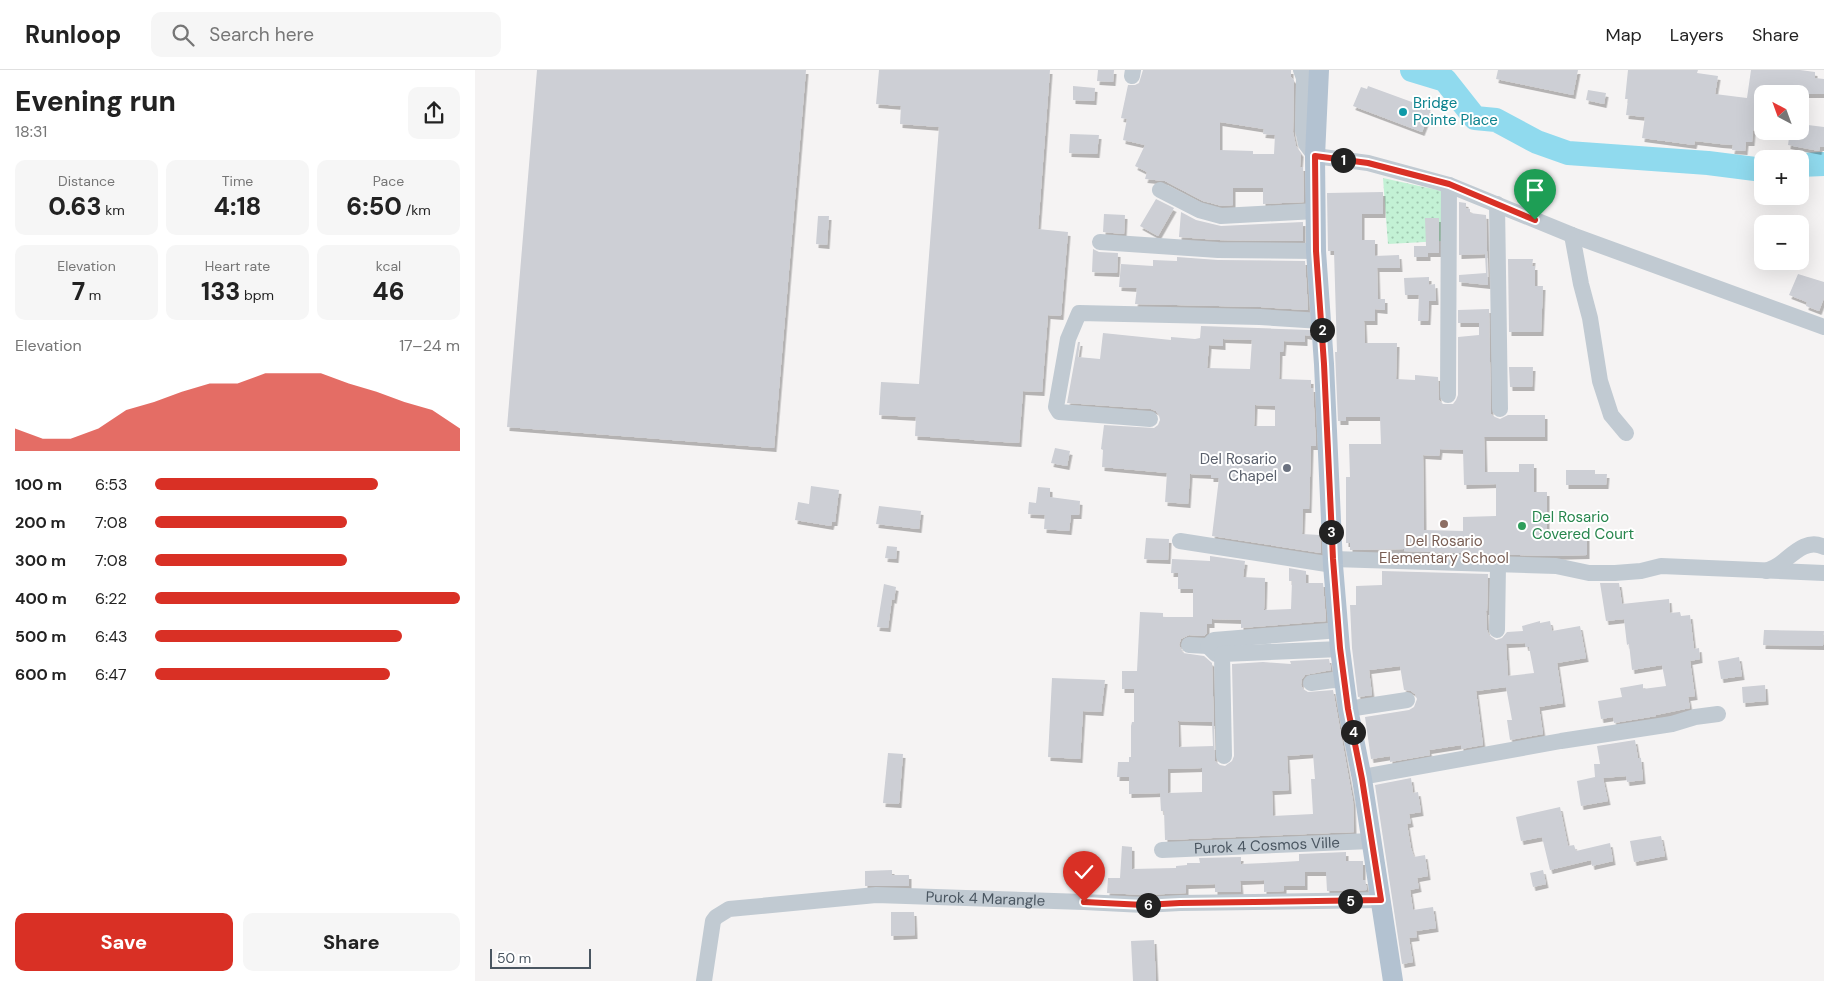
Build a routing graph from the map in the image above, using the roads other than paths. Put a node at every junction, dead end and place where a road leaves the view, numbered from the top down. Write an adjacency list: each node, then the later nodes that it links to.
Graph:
1 (1301, 70): 3 (street)
2 (1319, 70): 3 (main road)
3 (1315, 156): 4 (street); 7 (main road)
4 (1449, 184): 6 (street); 13 (street)
5 (1160, 190): 7 (street)
6 (1497, 204): 8 (street); 14 (street)
7 (1317, 211): 10 (main road)
8 (1572, 235): 12 (street); 16 (street)
9 (1101, 242): 10 (street)
10 (1316, 251): 11 (main road)
11 (1321, 321): 15 (street); 19 (main road)
12 (1824, 327)
13 (1448, 395)
14 (1500, 409)
15 (1150, 419)
16 (1626, 433)
17 (1180, 541): 19 (street)
18 (1824, 547): 21 (street)
19 (1333, 562): 20 (street); 24 (main road)
20 (1498, 565): 21 (street); 23 (street)
21 (1765, 571): 22 (street)
22 (1824, 573)
23 (1497, 630)
24 (1340, 639): 26 (street); 27 (main road)
25 (1189, 645): 26 (street)
26 (1215, 650): 32 (street)
27 (1345, 681): 28 (street); 30 (main road)
28 (1311, 683)
29 (1407, 700): 30 (street)
30 (1348, 709): 33 (main road)
31 (1718, 714): 33 (street)
32 (1224, 756)
33 (1362, 777): 34 (main road)
34 (1371, 841): 35 (street, Purok 4 Cosmos Ville); 36 (main road)
35 (1162, 850)
36 (1381, 900): 37 (street, Purok 4 Marangle); 38 (main road)
37 (704, 981)
38 (1393, 981)

